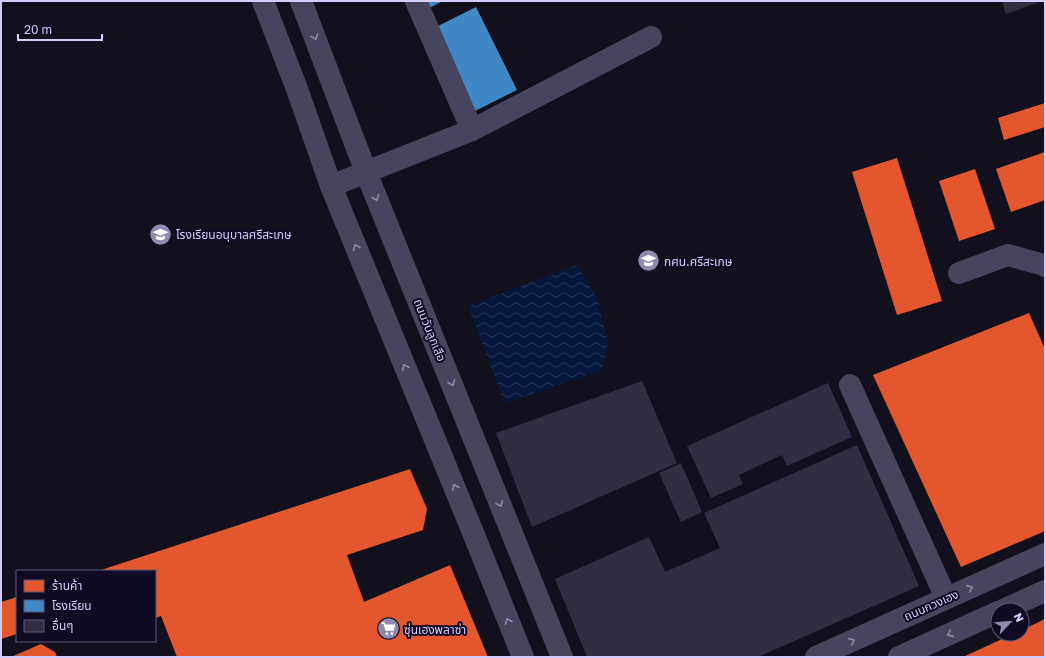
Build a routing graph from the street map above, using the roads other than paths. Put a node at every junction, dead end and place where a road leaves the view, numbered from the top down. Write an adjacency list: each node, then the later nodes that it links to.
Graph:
1 (263, 1): 7 (street)
2 (301, 1): 6 (street, ถนนวันลูกเสือ, one-way to 6)
3 (416, 1): 5 (street)
4 (651, 37): 5 (street)
5 (472, 130): 6 (street)
6 (366, 172): 7 (street); 17 (street, ถนนวันลูกเสือ, one-way to 17)
7 (331, 186): 16 (street, one-way to 7)
8 (1045, 266): 9 (street)
9 (959, 273)
10 (850, 385): 13 (street)
11 (1045, 554): 13 (street, ถนนกวงเฮง, one-way to 11)
12 (1045, 591): 14 (street)
13 (946, 598): 18 (street, ถนนกวงเฮง, one-way to 13)
14 (1021, 602)
15 (990, 616): 19 (street, one-way to 19)
16 (523, 657)
17 (562, 657)
18 (816, 657)
19 (899, 657)

